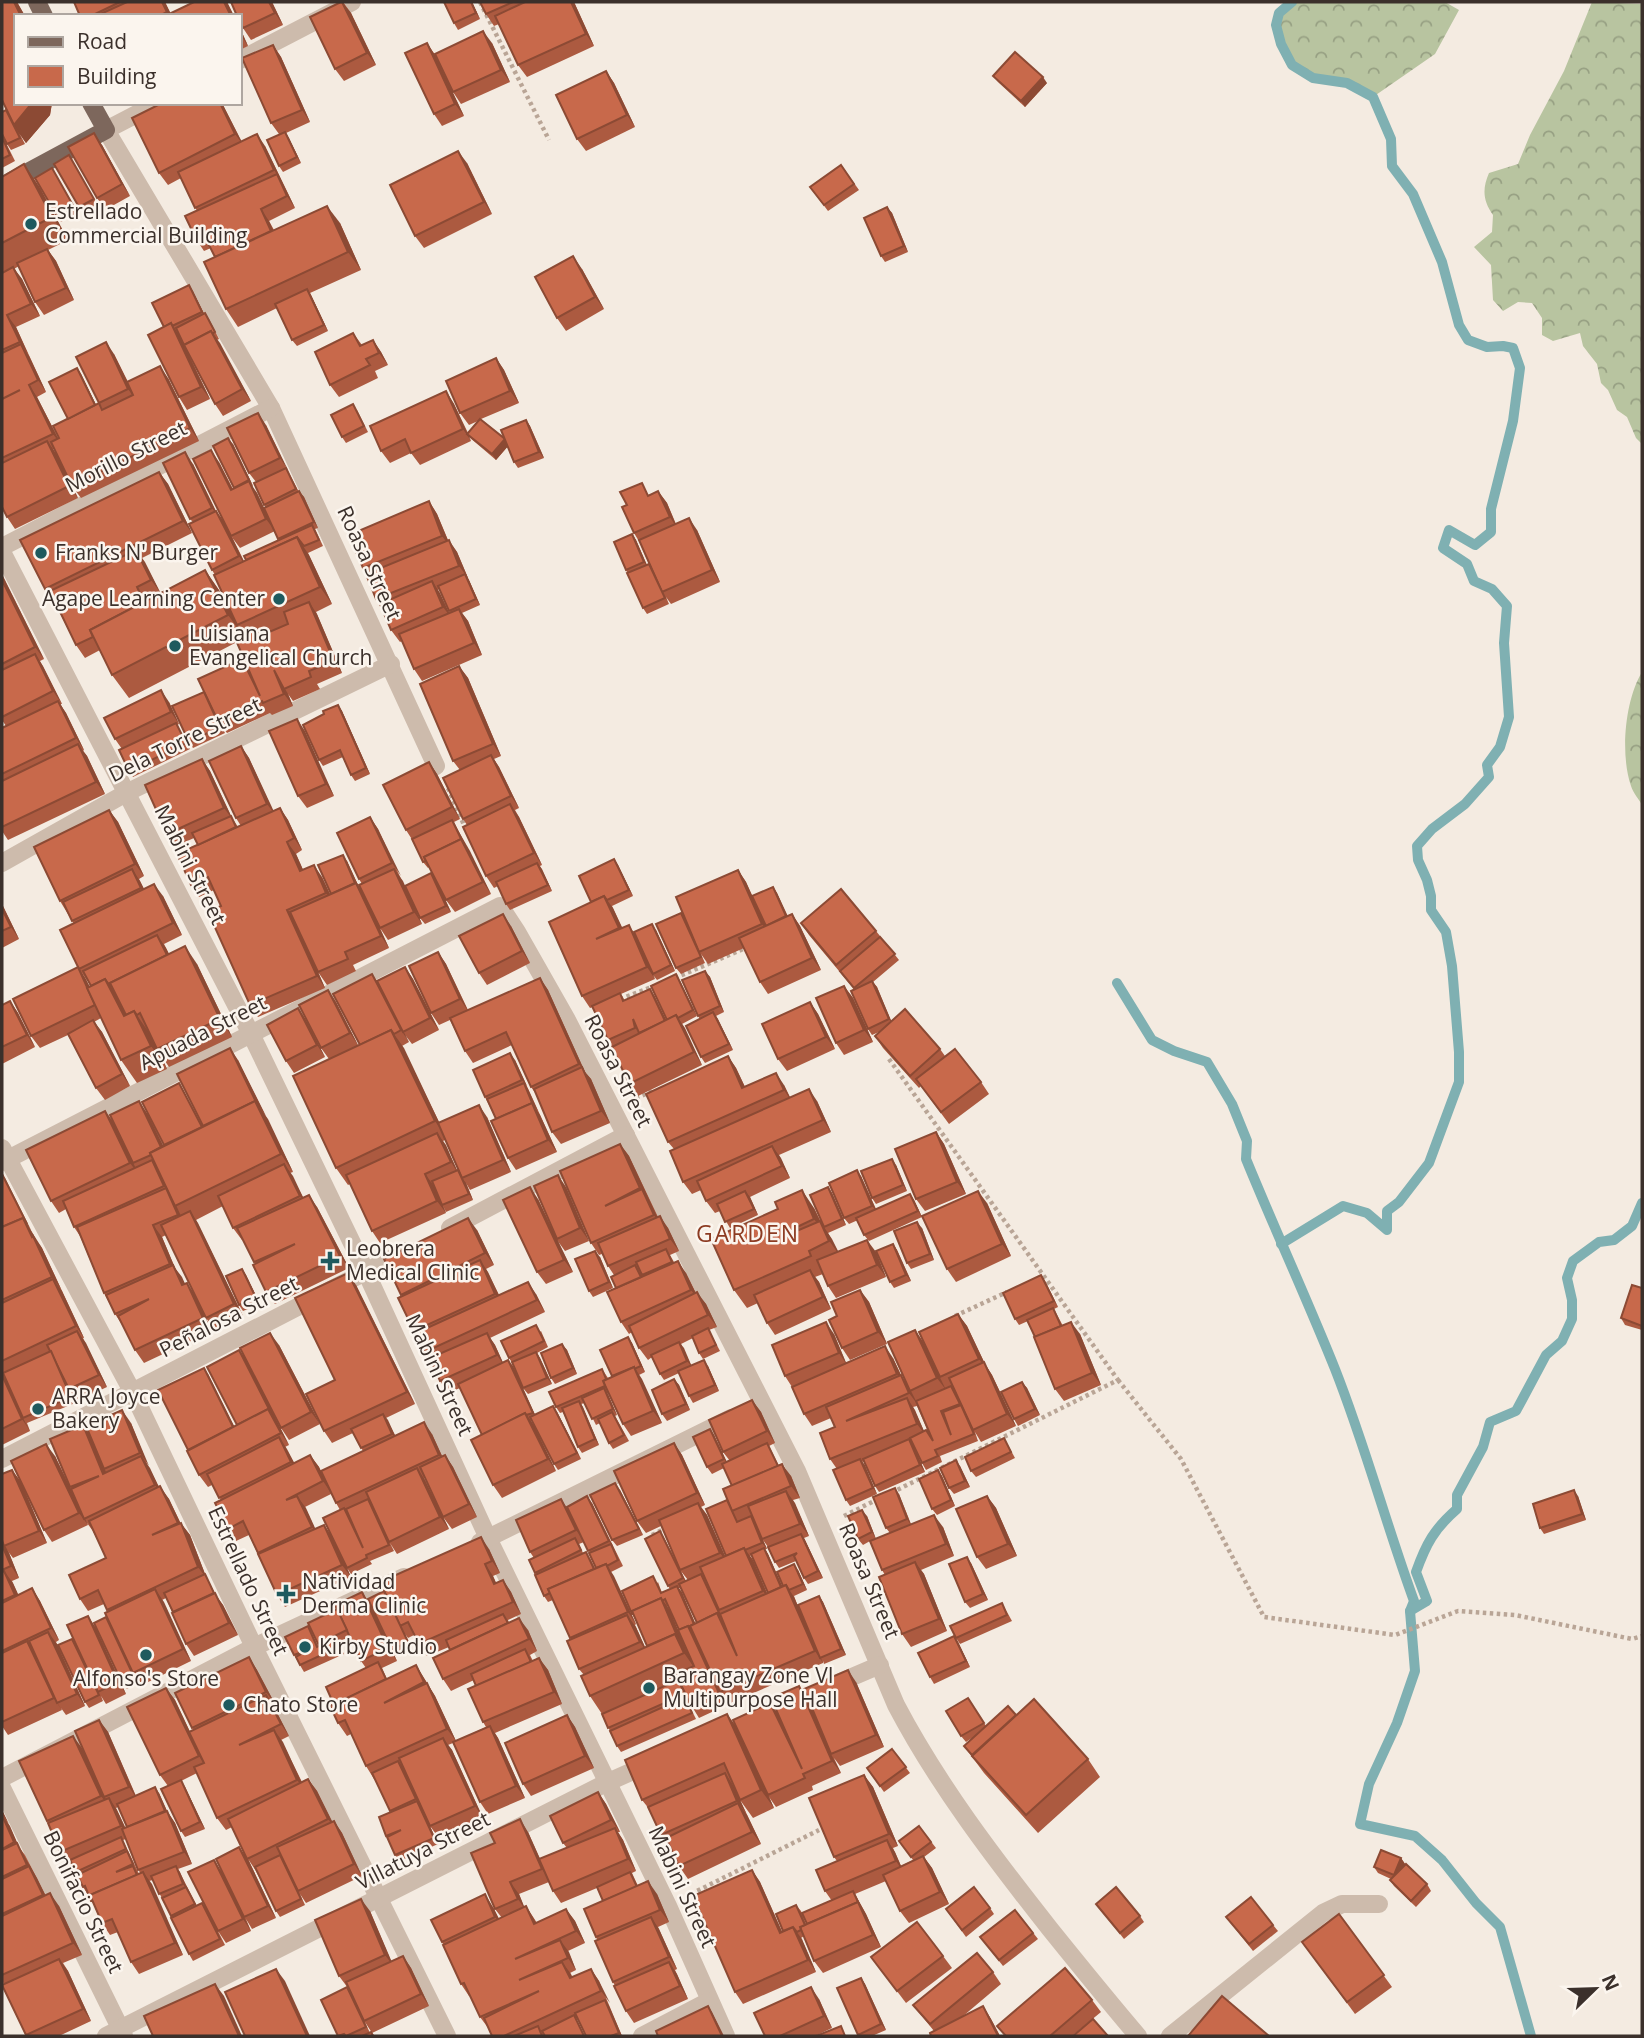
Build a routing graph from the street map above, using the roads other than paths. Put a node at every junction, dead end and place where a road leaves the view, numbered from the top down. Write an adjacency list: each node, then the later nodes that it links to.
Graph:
1 (352, 2): 2 (street)
2 (242, 60)
3 (92, 105): 5 (main road, Roasa Street)
4 (154, 105): 5 (street)
5 (106, 130): 6 (main road); 7 (street, Roasa Street)
6 (2, 186)
7 (271, 408): 8 (street, Morillo Street); 9 (street, Roasa Street)
8 (2, 550): 11 (street, Mabini Street)
9 (391, 664): 10 (street, Roasa Street); 11 (street, Dela Torre Street)
10 (436, 766)
11 (128, 792): 12 (street, Dela Torre Street); 14 (street, Mabini Street)
12 (2, 863)
13 (500, 906): 14 (street, Apuada Street); 15 (street, Roasa Street)
14 (251, 1034): 16 (street, Apuada Street); 17 (street, Mabini Street)
15 (626, 1135): 17 (street, Peñalosa Street); 19 (street, Roasa Street)
16 (4, 1157): 18 (street, Estrellado Street)
17 (366, 1272): 18 (street, Peñalosa Street); 21 (street, Mabini Street)
18 (133, 1393): 20 (street, Peñalosa Street); 24 (street, Estrellado Street)
19 (762, 1402): 21 (street); 25 (street, Roasa Street)
20 (2, 1459)
21 (488, 1538): 22 (street); 29 (street, Mabini Street)
22 (464, 1549)
23 (414, 1572): 24 (street)
24 (254, 1647): 28 (street); 31 (street, Estrellado Street)
25 (880, 1665): 26 (street); 38 (street, Roasa Street)
26 (817, 1692)
27 (668, 1756): 29 (street, Villatuya Street)
28 (2, 1778)
29 (607, 1783): 31 (street, Villatuya Street); 33 (street, Mabini Street)
30 (2, 1788): 34 (street, Bonifacio Street)
31 (377, 1900): 34 (street, Villatuya Street); 35 (street, Estrellado Street)
32 (1379, 1904): 39 (street)
33 (709, 2001): 36 (street); 37 (street, Mabini Street)
34 (117, 2034)
35 (447, 2036)
36 (642, 2036)
37 (726, 2036)
38 (1138, 2036)
39 (1170, 2036)

